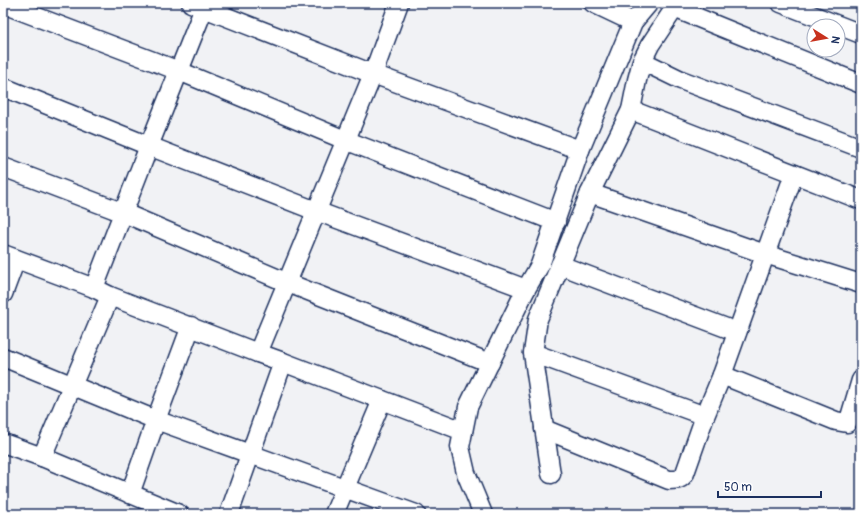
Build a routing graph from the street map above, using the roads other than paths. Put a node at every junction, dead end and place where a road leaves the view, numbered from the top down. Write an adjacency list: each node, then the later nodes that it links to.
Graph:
1 (399, 3): 12 (street)
2 (593, 3): 8 (street)
3 (649, 3): 8 (street)
4 (781, 3): 9 (street)
5 (3, 4): 11 (street)
6 (200, 5): 11 (street); 12 (street)
7 (676, 5): 10 (street); 13 (street)
8 (633, 22): 19 (street)
9 (861, 34)
10 (642, 61): 15 (street); 18 (street)
11 (179, 71): 16 (street); 17 (street)
12 (373, 74): 16 (street); 19 (street)
13 (861, 84)
14 (3, 87): 17 (street)
15 (631, 110): 21 (street); 22 (street)
16 (345, 140): 24 (street); 26 (street)
17 (149, 146): 24 (street); 25 (street)
18 (861, 148)
19 (580, 150): 26 (street)
20 (3, 167): 25 (street)
21 (794, 174): 23 (street); 27 (street)
22 (590, 193): 27 (street); 29 (street)
23 (861, 200)
24 (316, 211): 30 (street); 32 (street)
25 (124, 213): 30 (street); 33 (street)
26 (556, 222): 32 (street)
27 (765, 254): 31 (street); 36 (street)
28 (10, 256): 33 (street); 34 (street)
29 (560, 265): 36 (street); 37 (street)
30 (288, 283): 38 (street); 41 (street)
31 (861, 284)
32 (526, 289): 41 (street)
33 (102, 292): 35 (street); 44 (street)
34 (3, 294)
35 (191, 326): 38 (street); 47 (street)
36 (737, 332): 42 (street)
37 (533, 352): 46 (street); 48 (street)
38 (258, 353): 40 (street)
39 (3, 357): 44 (street)
40 (283, 362): 45 (street); 51 (street)
41 (490, 363): 49 (street)
42 (722, 375): 43 (street); 46 (street)
43 (861, 380)
44 (72, 384): 47 (street); 52 (street)
45 (382, 400): 49 (street); 54 (street)
46 (705, 416): 48 (street)
47 (156, 420): 51 (street); 55 (street)
48 (544, 430): 53 (street)
49 (463, 431): 60 (street)
50 (3, 443): 52 (street)
51 (251, 455): 54 (street); 57 (street)
52 (42, 457): 55 (street)
53 (551, 474)
54 (346, 489): 58 (street); 59 (street)
55 (130, 494): 56 (street)
56 (179, 514)
57 (229, 514)
58 (334, 514)
59 (416, 514)
60 (483, 514)

